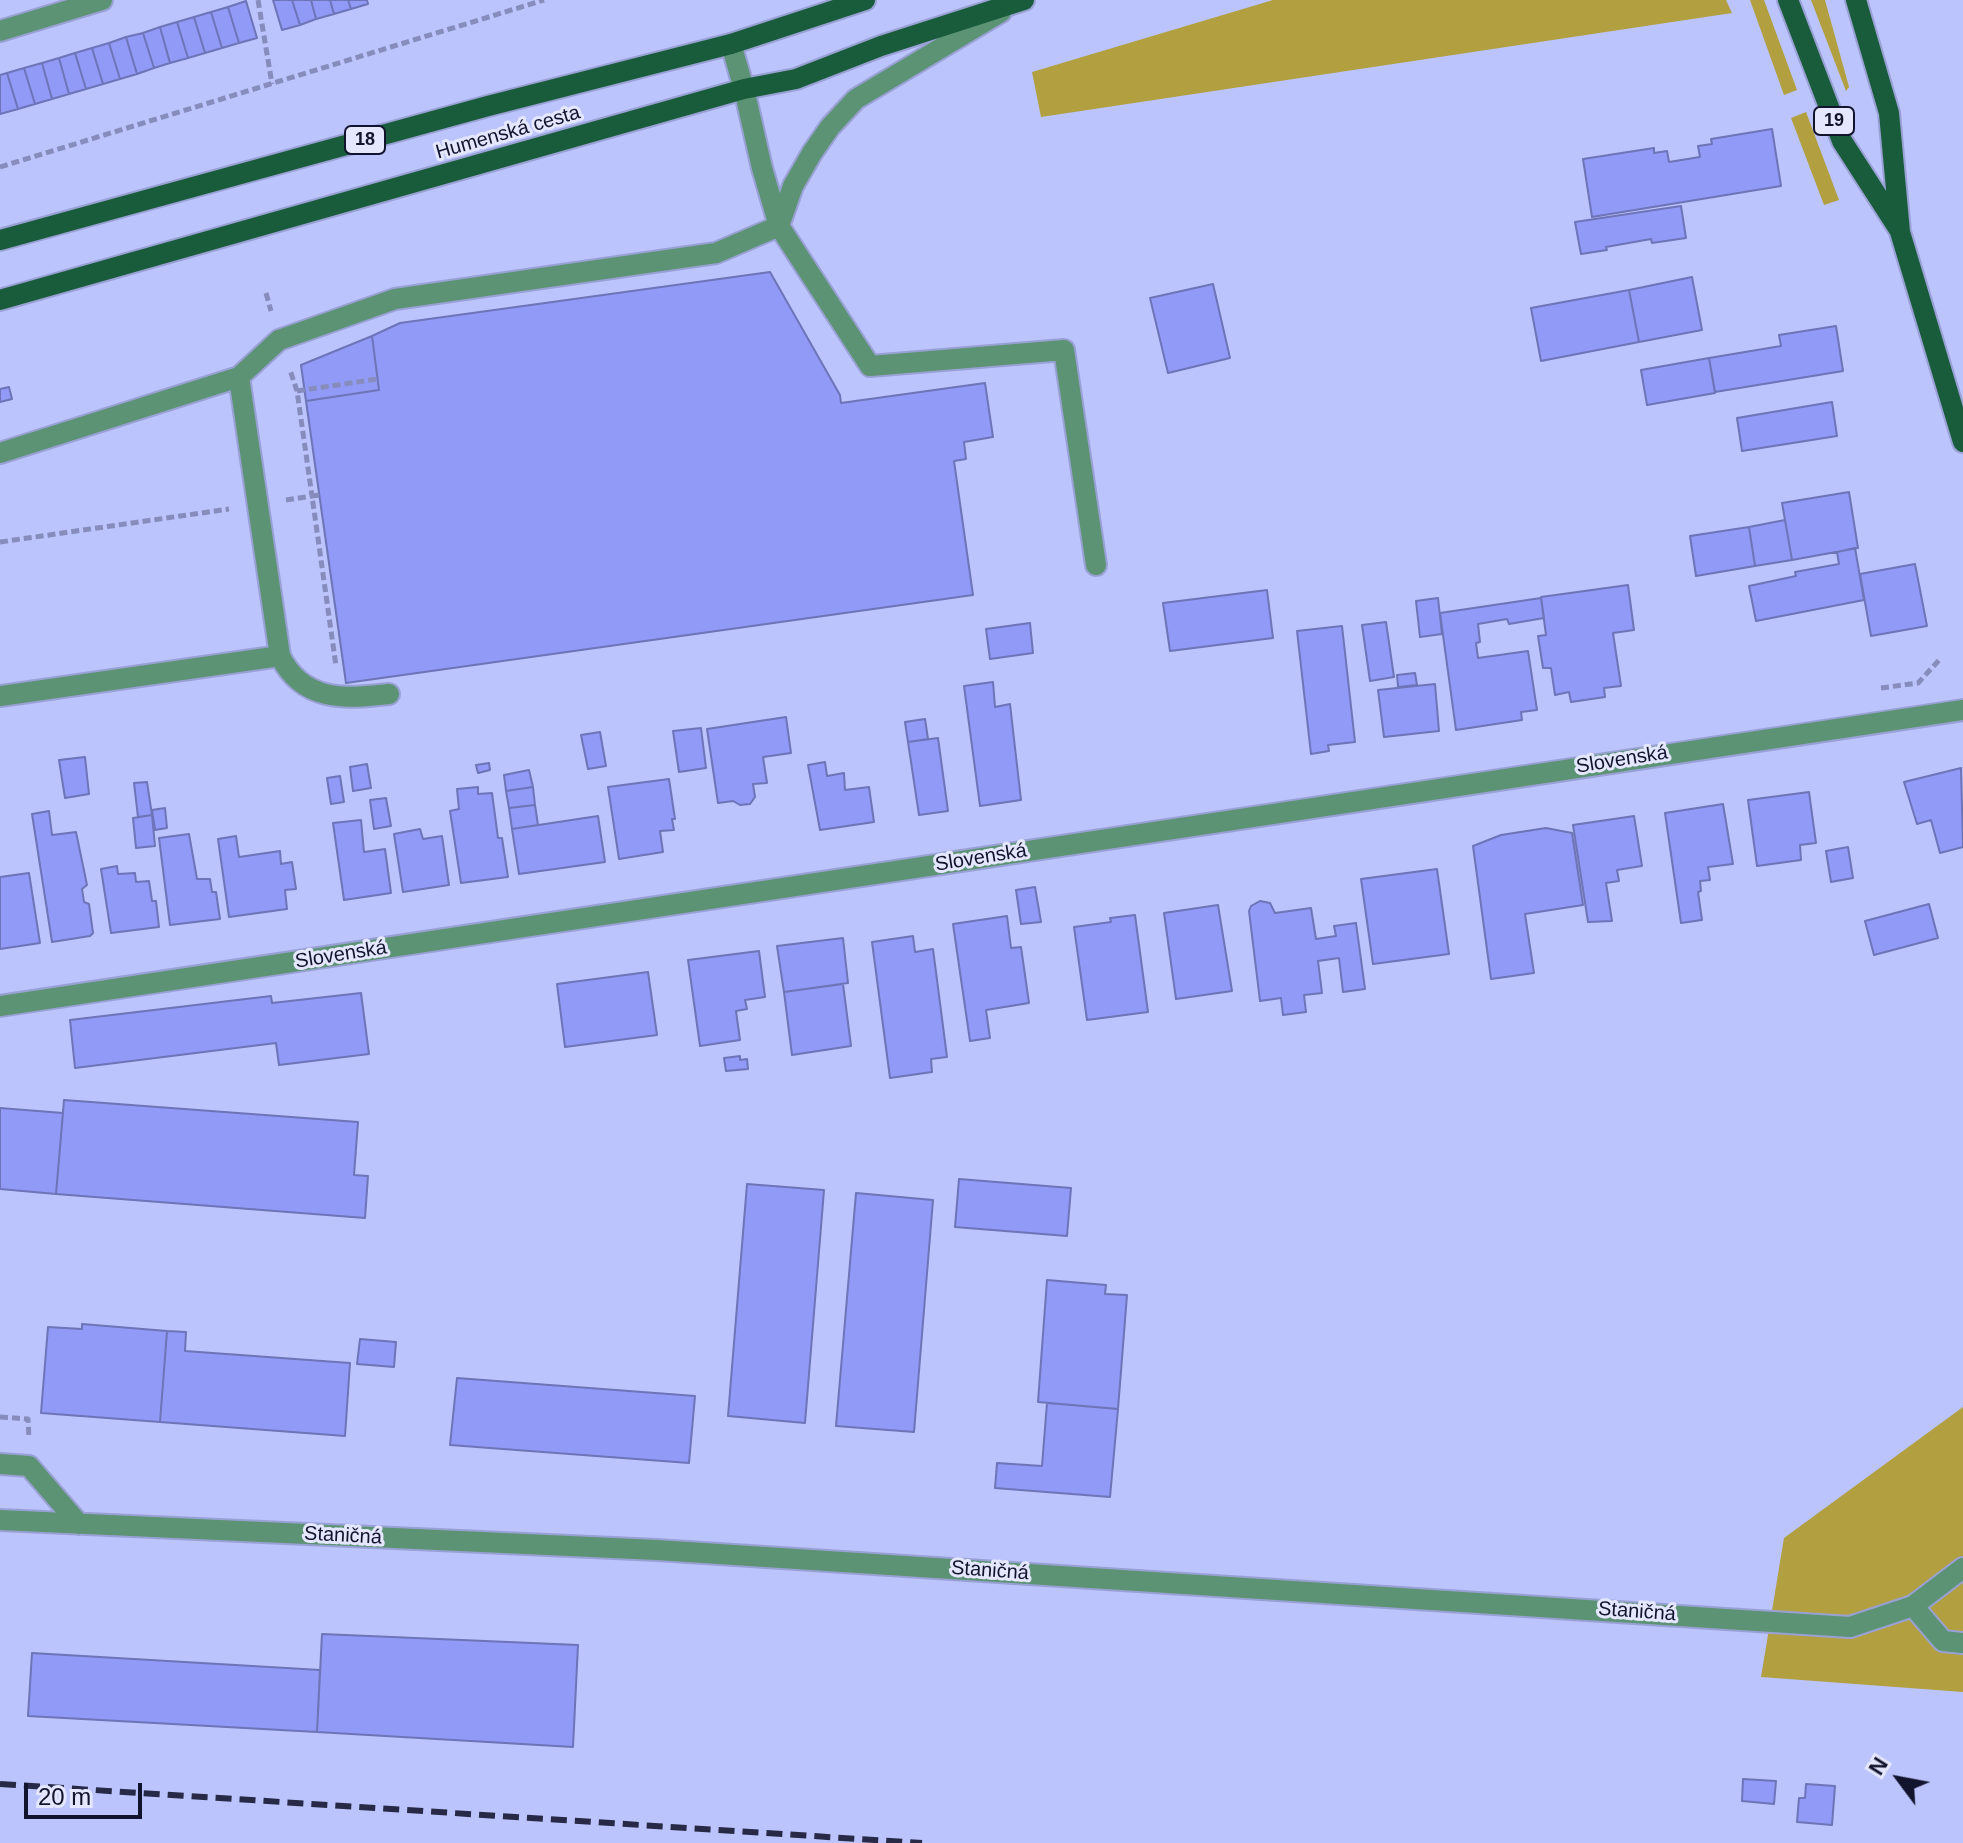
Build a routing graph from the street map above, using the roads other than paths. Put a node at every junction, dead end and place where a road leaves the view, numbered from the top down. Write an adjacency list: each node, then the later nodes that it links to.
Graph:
1 (102, 0): 6 (street)
2 (865, 0): 7 (main road, Humenská cesta / 18)
3 (1788, 0): 10 (main road, 19)
4 (1856, 0): 10 (main road, 19)
5 (1022, 1): 8 (main road, Humenská cesta); 9 (street)
6 (0, 31)
7 (731, 44): 8 (street); 11 (main road, Humenská cesta / 18)
8 (744, 89): 9 (street); 12 (main road, Humenská cesta)
9 (779, 226): 13 (street); 16 (street)
10 (1900, 232): 14 (main road, 19)
11 (0, 240)
12 (0, 300)
13 (239, 377): 15 (street); 17 (street)
14 (1963, 442)
15 (0, 453)
16 (1096, 565)
17 (280, 656): 18 (street); 19 (street)
18 (389, 694)
19 (0, 696)
20 (1963, 710): 21 (street, Slovenská)
21 (0, 1006)
22 (0, 1464): 24 (street)
23 (0, 1520): 24 (street, Staničná)
24 (79, 1524): 26 (street, Staničná)
25 (1963, 1568): 26 (street, Staničná)
26 (1913, 1606): 27 (street)
27 (1963, 1643)

